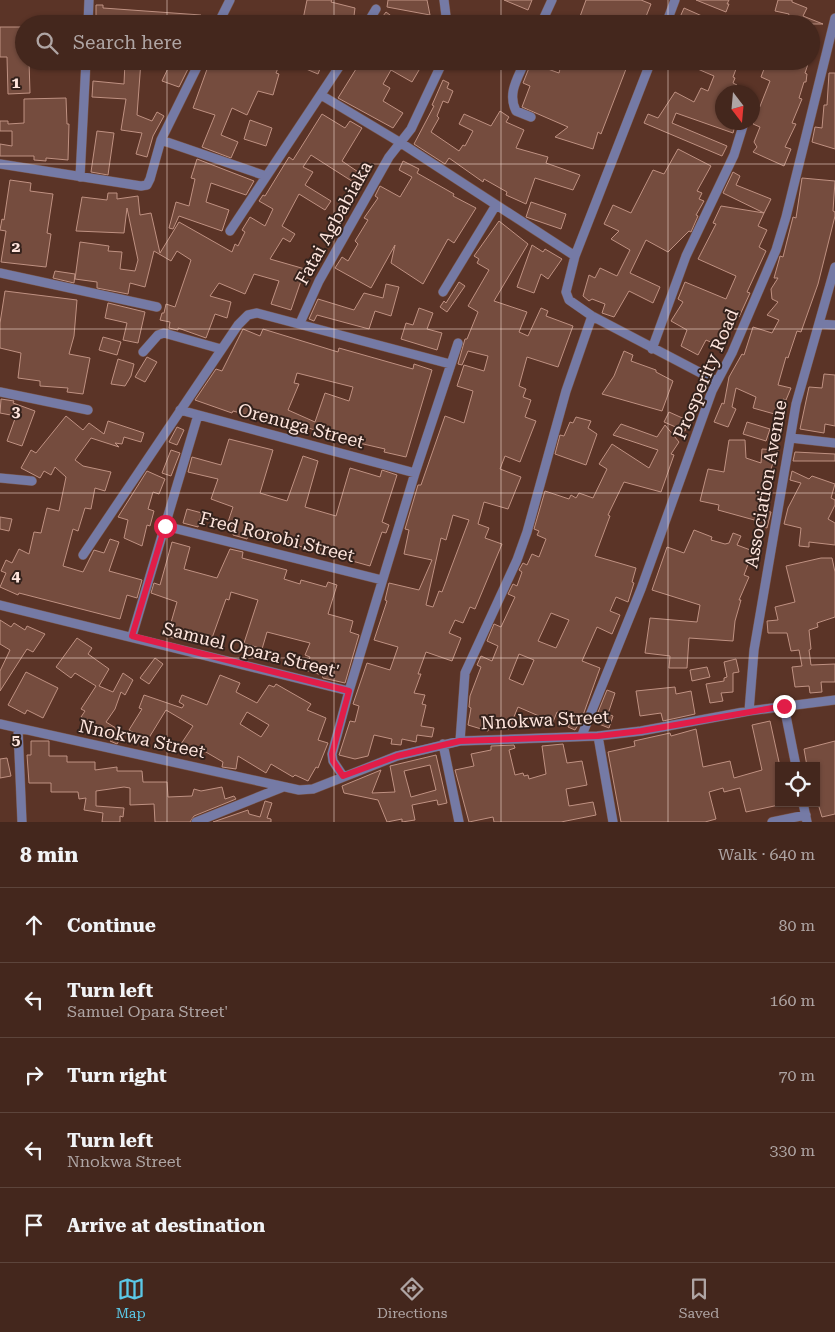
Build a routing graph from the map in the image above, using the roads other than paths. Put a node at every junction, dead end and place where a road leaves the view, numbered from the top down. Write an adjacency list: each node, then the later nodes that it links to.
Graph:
1 (89, 0): 7 (street)
2 (230, 0): 8 (street)
3 (444, 0): 10 (street)
4 (552, 0): 11 (street)
5 (675, 0): 12 (street)
6 (376, 10): 9 (street)
7 (88, 15)
8 (222, 15)
9 (373, 15)
10 (446, 15)
11 (545, 15)
12 (669, 15)
13 (835, 18): 44 (street, Prosperity Road)
14 (86, 70): 27 (street)
15 (196, 70): 23 (street)
16 (337, 70): 20 (street)
17 (439, 70): 24 (street, Fatai Agbabiaka)
18 (521, 70): 21 (street)
19 (647, 70): 30 (street)
20 (322, 95): 24 (street); 26 (street)
21 (531, 117)
22 (742, 130): 40 (street)
23 (161, 140): 26 (street); 27 (street)
24 (401, 143): 28 (street); 36 (street, Fatai Agbabiaka)
25 (0, 164): 27 (street)
26 (266, 176): 29 (street)
27 (80, 177)
28 (496, 205): 30 (street); 33 (street)
29 (230, 231)
30 (575, 256): 35 (street)
31 (835, 267): 37 (street, Association Avenue)
32 (0, 273): 34 (street)
33 (443, 292)
34 (157, 306)
35 (592, 316): 40 (street); 67 (street)
36 (300, 323): 41 (street); 43 (street)
37 (819, 324): 38 (street); 49 (street, Association Avenue)
38 (835, 325)
39 (458, 343): 43 (street)
40 (652, 348): 44 (street)
41 (221, 349): 42 (street); 47 (street)
42 (143, 352)
43 (450, 364): 51 (street)
44 (716, 380): 65 (street, Prosperity Road)
45 (0, 392): 46 (street)
46 (88, 410)
47 (180, 410): 48 (street, Orenuga Street); 55 (street)
48 (198, 415): 51 (street, Orenuga Street); 54 (street)
49 (791, 438): 50 (street); 62 (street, Association Avenue)
50 (835, 443)
51 (415, 472): 56 (street)
52 (0, 478): 53 (street)
53 (32, 480)
54 (165, 526): 56 (street, Fred Rorobi Street); 58 (street)
55 (83, 554)
56 (382, 580): 59 (street)
57 (0, 605): 58 (street, Samuel Opara Street')
58 (132, 636): 59 (street, Samuel Opara Street')
59 (349, 691): 70 (street)
60 (835, 700): 61 (street, Nnokwa Street)
61 (784, 706): 62 (street, Nnokwa Street); 69 (street)
62 (749, 711): 66 (street, Nnokwa Street)
63 (0, 724): 64 (street, Nnokwa Street)
64 (18, 728): 71 (street, Nnokwa Street); 73 (street)
65 (582, 735): 66 (street, Nnokwa Street); 67 (street, Nnokwa Street)
66 (598, 736): 76 (street)
67 (460, 741): 68 (street, Nnokwa Street)
68 (443, 744): 70 (street, Nnokwa Street); 75 (street)
69 (795, 762)
70 (343, 776): 71 (street, Nnokwa Street)
71 (283, 787): 74 (street)
72 (806, 819): 77 (street)
73 (22, 822)
74 (196, 822)
75 (459, 822)
76 (613, 822)
77 (772, 822)

